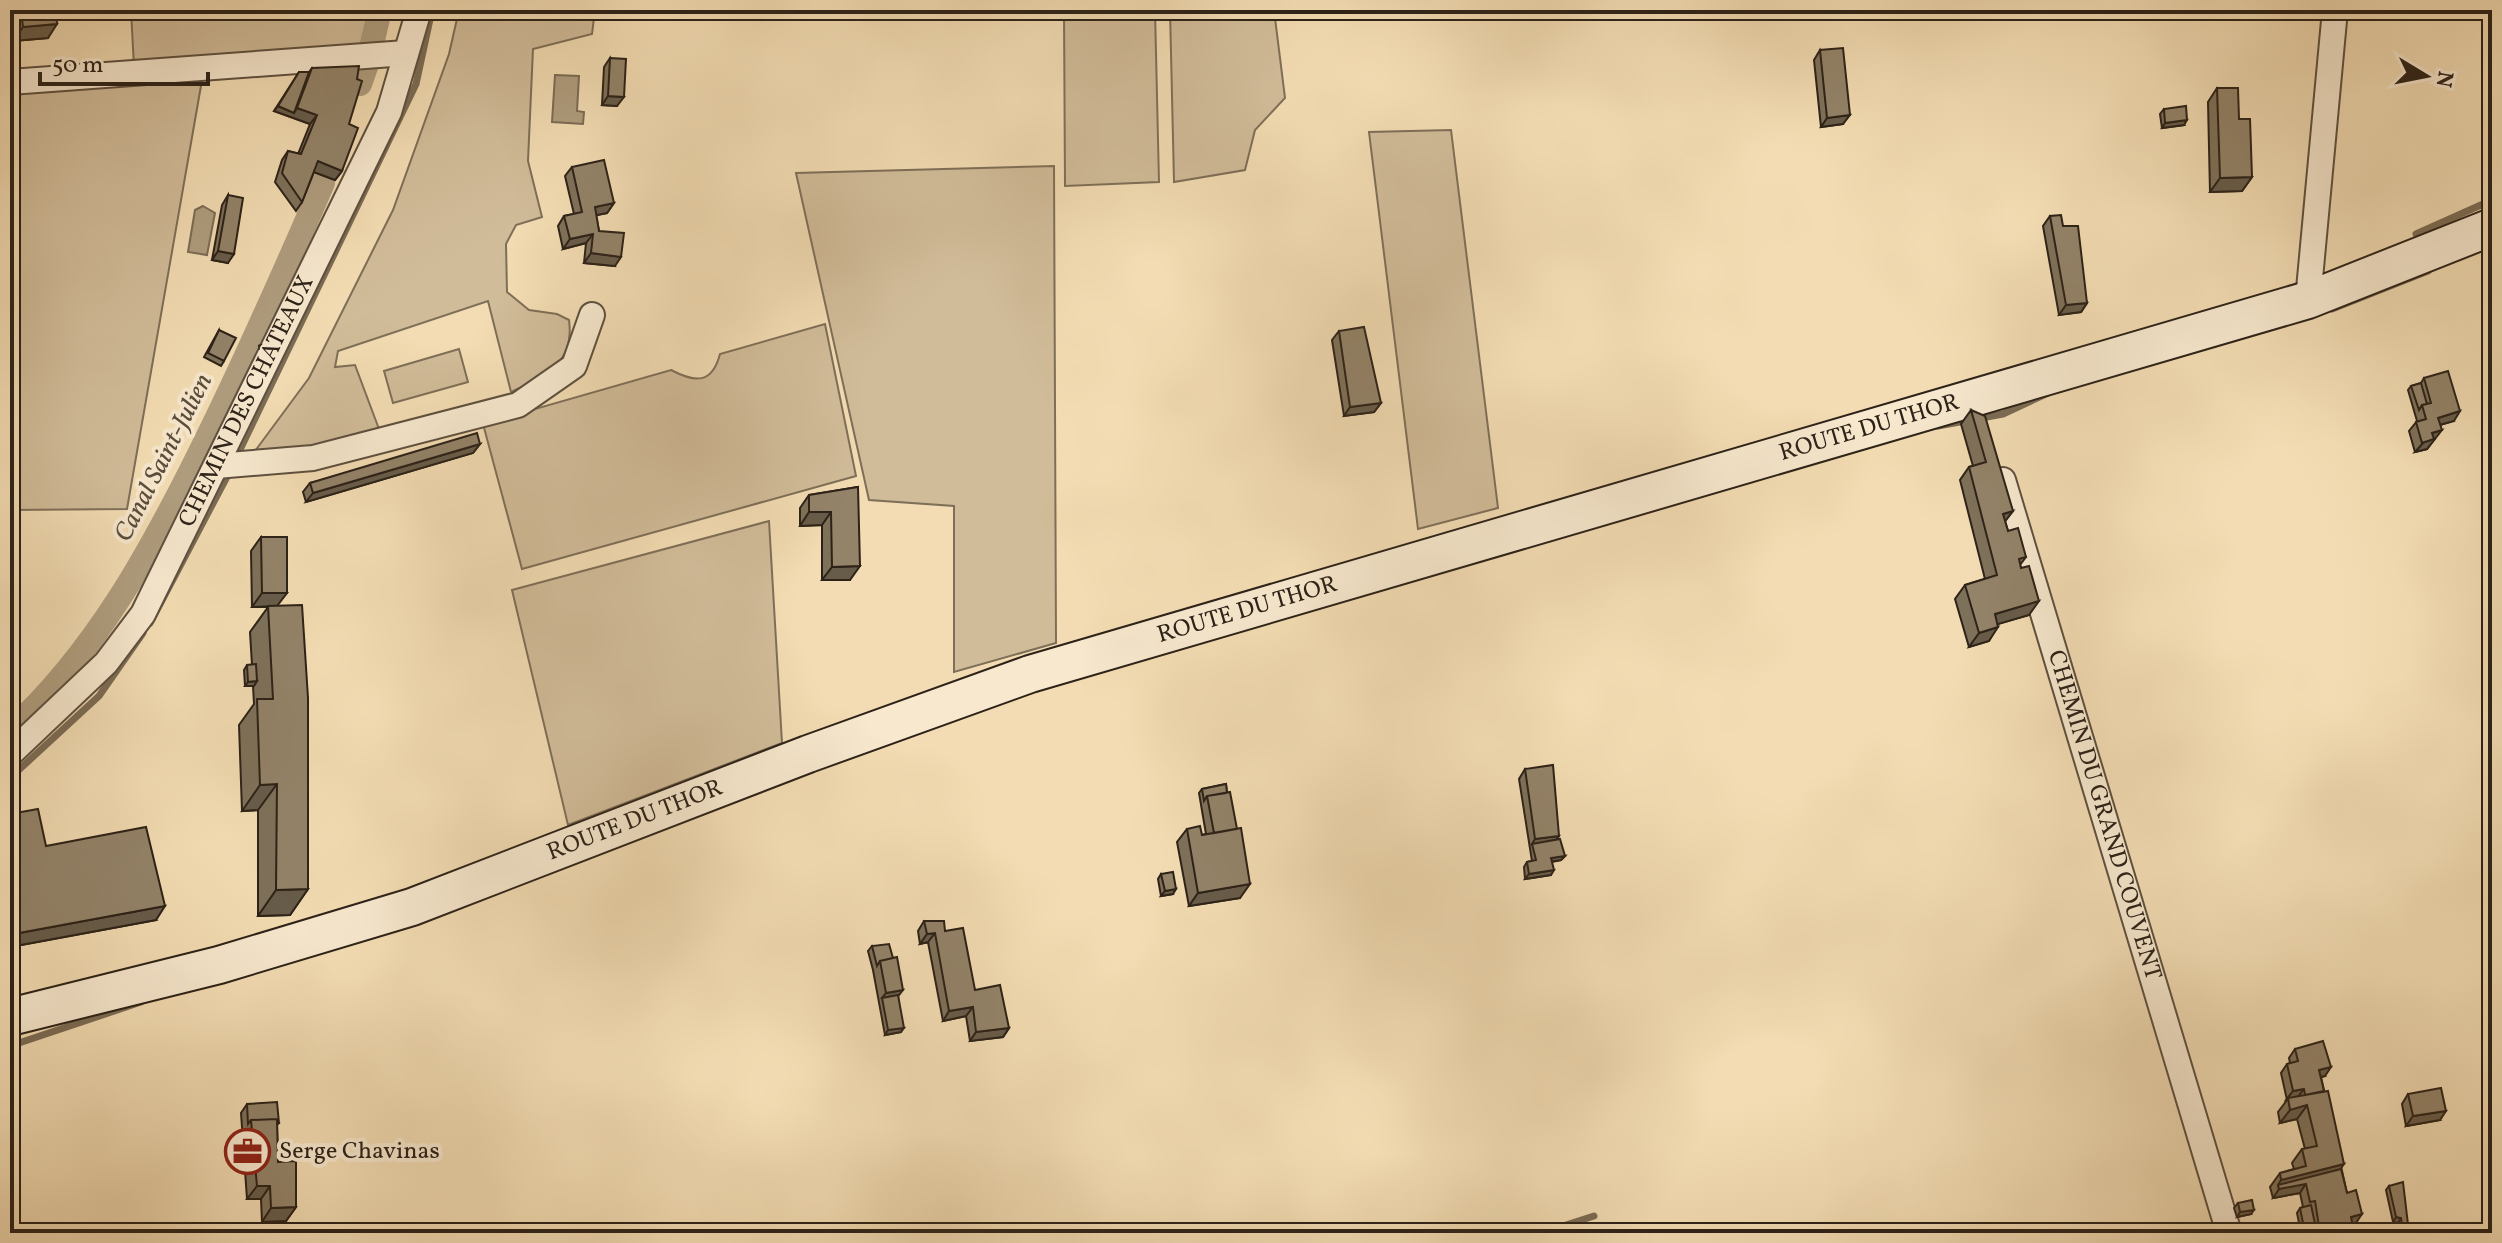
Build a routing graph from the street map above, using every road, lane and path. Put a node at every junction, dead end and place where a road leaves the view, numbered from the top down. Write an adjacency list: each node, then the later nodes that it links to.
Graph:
1 (419, 10): 3 (street, CHEMIN DES CHÂTEAUX)
2 (2335, 10): 6 (street)
3 (406, 53): 4 (street); 9 (street, CHEMIN DES CHÂTEAUX)
4 (10, 82)
5 (2492, 227): 6 (street, ROUTE DU THOR)
6 (2308, 300): 11 (street, ROUTE DU THOR)
7 (592, 315): 9 (street)
8 (1997, 457): 12 (street, CHEMIN DU GRAND COUVENT)
9 (216, 466): 10 (street, CHEMIN DES CHÂTEAUX)
10 (10, 754)
11 (10, 1017)
12 (2229, 1233)

